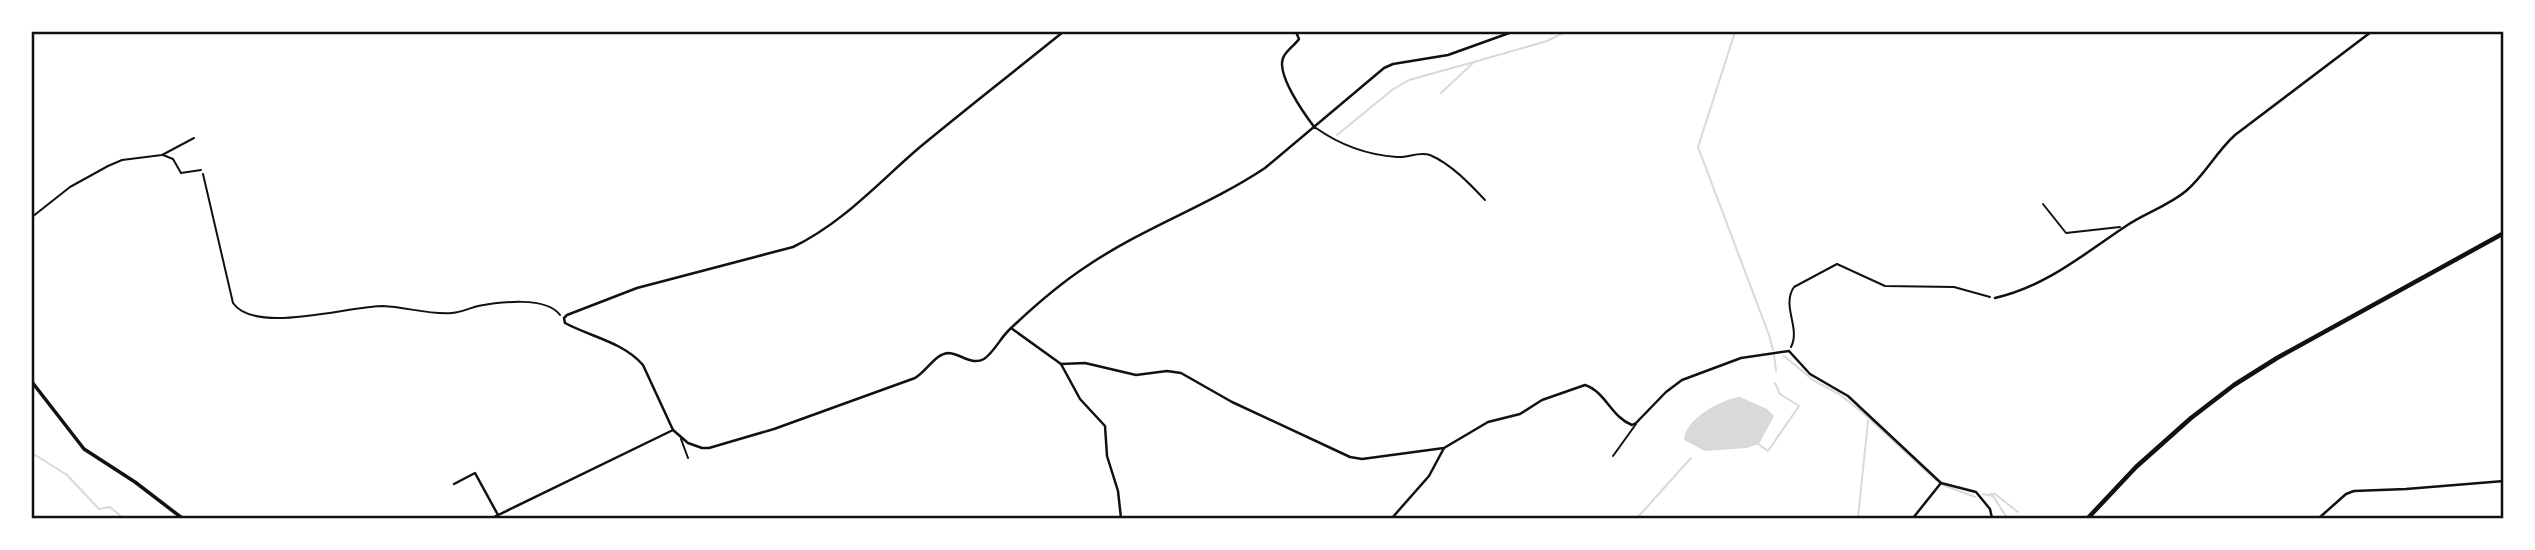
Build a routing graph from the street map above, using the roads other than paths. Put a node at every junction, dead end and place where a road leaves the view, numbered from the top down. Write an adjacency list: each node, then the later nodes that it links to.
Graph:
1 (1063, 32): 19 (street)
2 (1296, 32): 5 (street)
3 (1512, 32): 5 (street)
4 (2371, 32): 14 (street)
5 (1315, 128): 9 (lane); 15 (street)
6 (194, 138): 7 (lane)
7 (162, 155): 8 (lane); 11 (lane)
8 (201, 170)
9 (1485, 200)
10 (2043, 204): 12 (lane)
11 (32, 217)
12 (2120, 227)
13 (2504, 233): 34 (highway)
14 (1994, 298)
15 (1011, 328): 16 (street); 20 (street)
16 (1061, 363): 21 (street); 30 (street)
17 (32, 382): 28 (street)
18 (1636, 423): 21 (street); 22 (lane); 25 (street)
19 (673, 430): 20 (street); 27 (street)
20 (681, 438): 23 (lane)
21 (1444, 449): 31 (street)
22 (1613, 456)
23 (688, 458)
24 (2504, 481): 35 (street)
25 (1941, 483): 32 (street); 33 (street)
26 (454, 484): 27 (street)
27 (498, 515): 29 (street)
28 (182, 519)
29 (492, 519)
30 (1121, 519)
31 (1392, 519)
32 (1913, 519)
33 (1993, 519)
34 (2088, 519)
35 (2319, 519)

